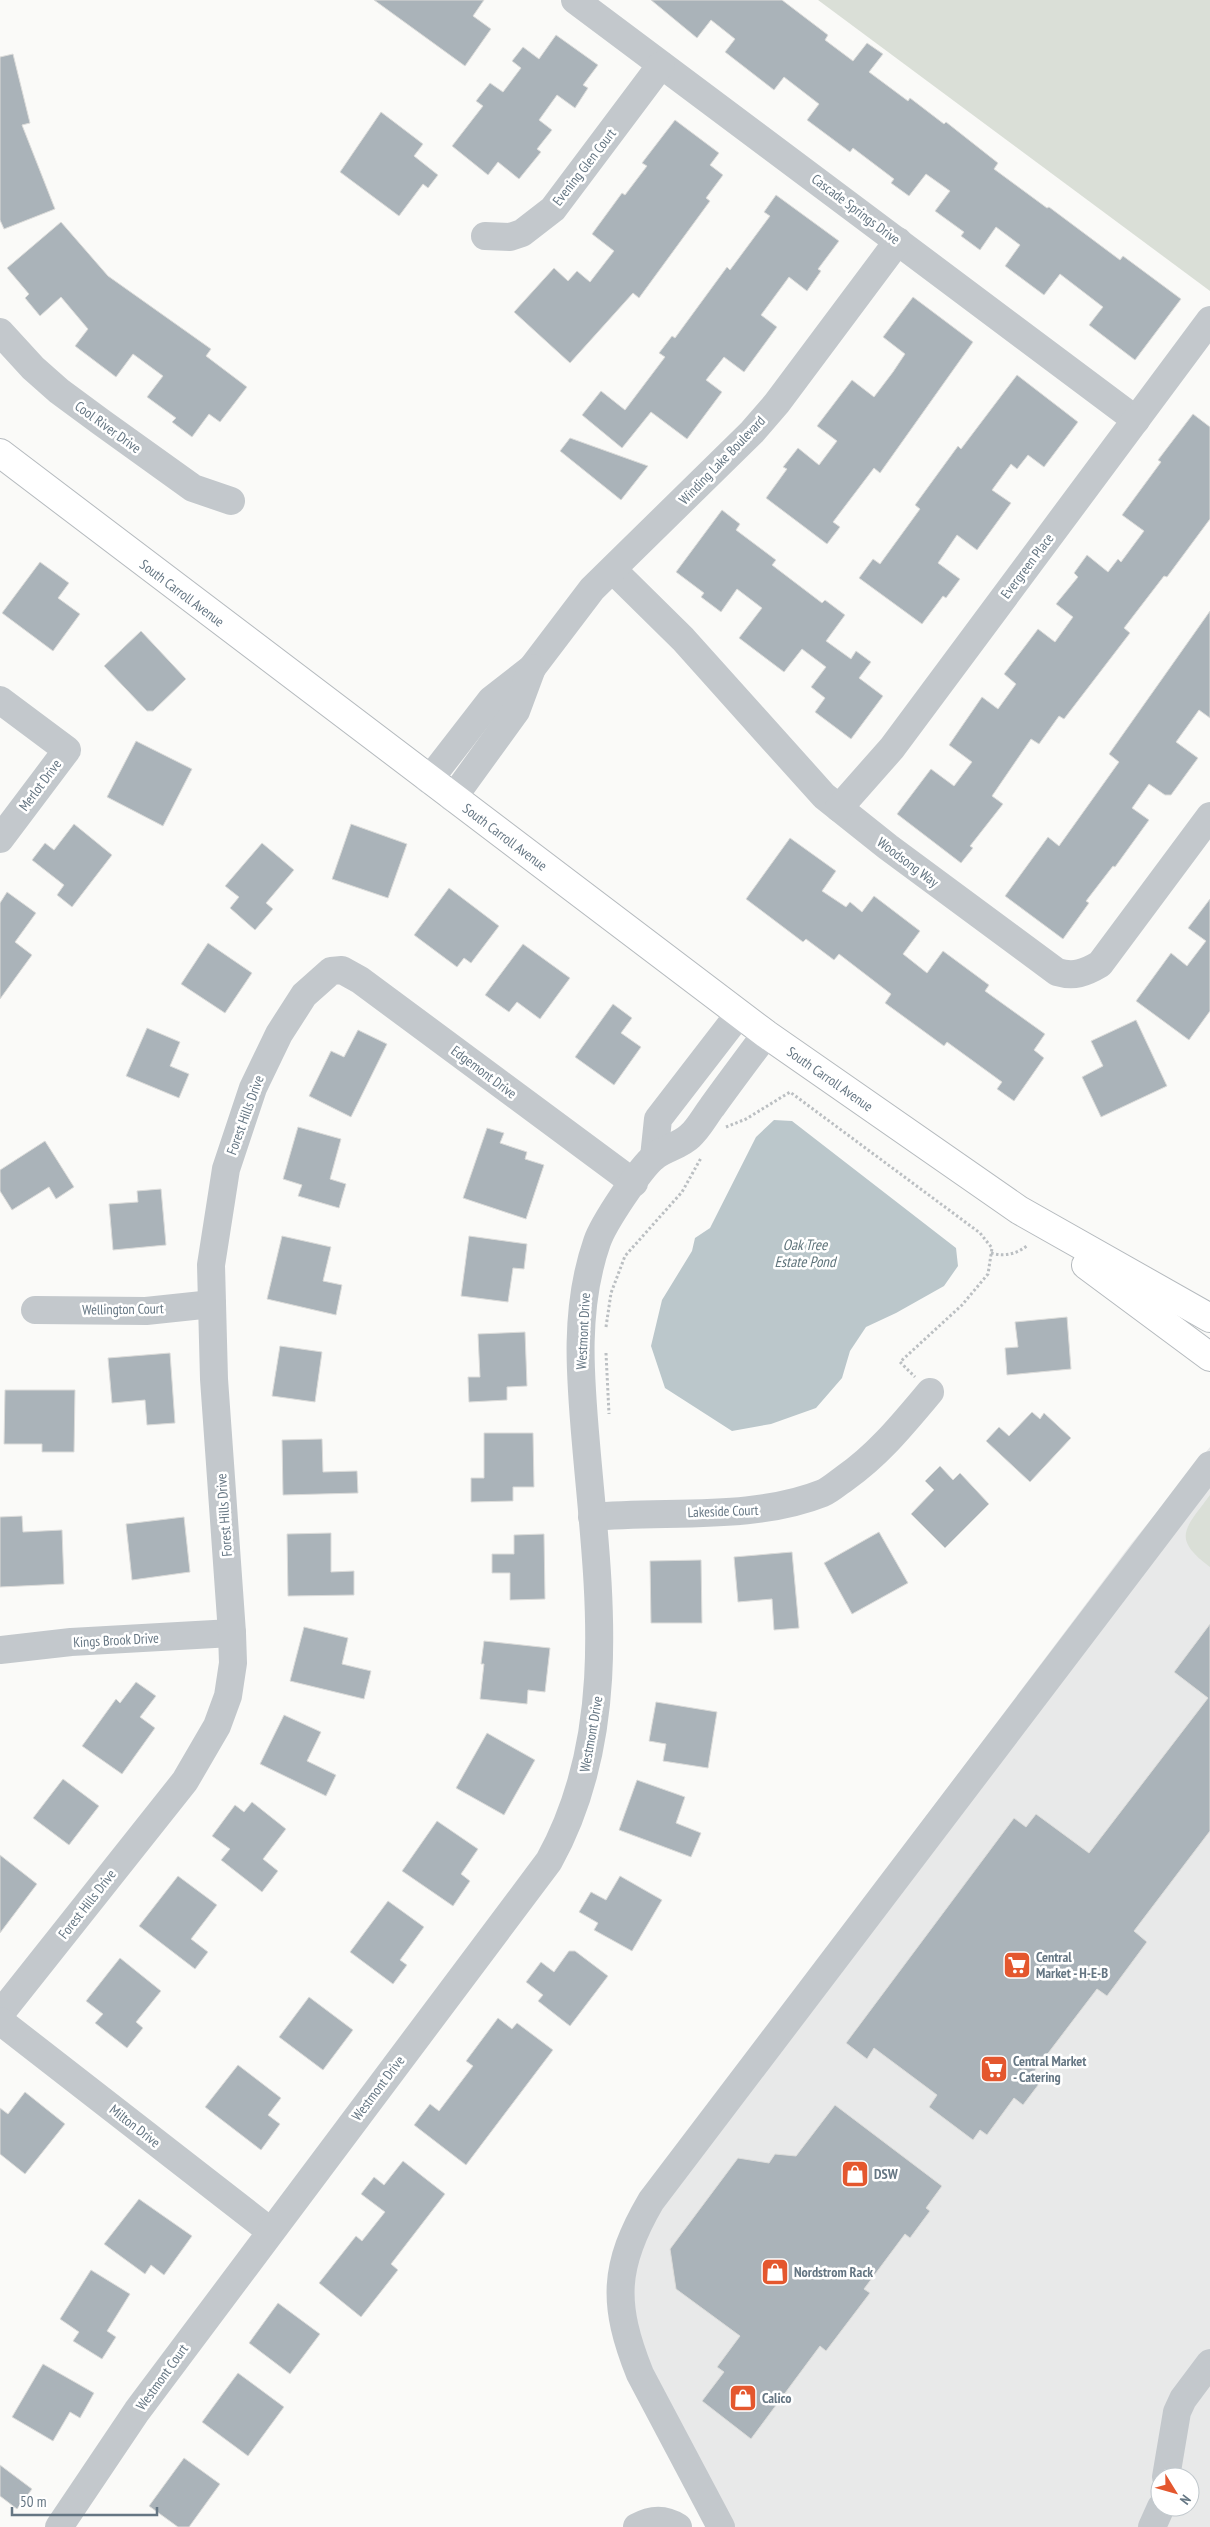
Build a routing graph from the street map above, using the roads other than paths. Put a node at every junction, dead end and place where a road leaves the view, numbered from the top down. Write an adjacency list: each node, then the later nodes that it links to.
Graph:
1 (575, 0): 2 (street, Cascade Springs Drive)
2 (662, 65): 3 (street, Evening Glen Court); 4 (street, Cascade Springs Drive)
3 (485, 236)
4 (898, 241): 7 (street, Cascade Springs Drive); 10 (street, Winding Lake Boulevard)
5 (1210, 320): 7 (street, Evergreen Place)
6 (0, 332): 9 (street, Cool River Drive)
7 (1136, 420): 15 (street, Evergreen Place)
8 (0, 453): 13 (main road, South Carroll Avenue)
9 (230, 501)
10 (613, 570): 11 (street, Winding Lake Boulevard); 15 (street, Woodsong Way)
11 (532, 668): 13 (street, Winding Lake Boulevard); 14 (street, Winding Lake Boulevard)
12 (0, 700): 17 (street, Merlot Drive)
13 (429, 780): 14 (main road, South Carroll Avenue)
14 (453, 798): 19 (main road, South Carroll Avenue)
15 (838, 808): 16 (street, Woodsong Way)
16 (1210, 816)
17 (0, 839)
18 (331, 971): 22 (street, Edgemont Drive); 24 (street, Forest Hills Drive)
19 (739, 1014): 20 (main road, South Carroll Avenue); 21 (street)
20 (766, 1034): 21 (street, Westmont Drive); 23 (main road, South Carroll Avenue)
21 (654, 1157): 22 (street, Westmont Drive)
22 (634, 1183): 30 (street, Westmont Drive)
23 (1019, 1210): 26 (main road, South Carroll Avenue); 27 (main road, South Carroll Avenue)
24 (212, 1304): 25 (street, Wellington Court); 31 (street, Forest Hills Drive)
25 (35, 1310)
26 (1210, 1318)
27 (1210, 1357)
28 (930, 1392): 30 (street, Lakeside Court)
29 (1210, 1465): 41 (street)
30 (592, 1517): 35 (street, Westmont Drive)
31 (232, 1633): 32 (street, Kings Brook Drive); 33 (street, Forest Hills Drive)
32 (0, 1650)
33 (0, 2014)
34 (0, 2020): 35 (street, Milton Drive)
35 (270, 2231): 38 (street, Westmont Court)
36 (1210, 2363): 37 (street)
37 (1168, 2467)
38 (59, 2527)
39 (637, 2527): 40 (street)
40 (678, 2527)
41 (721, 2527)

